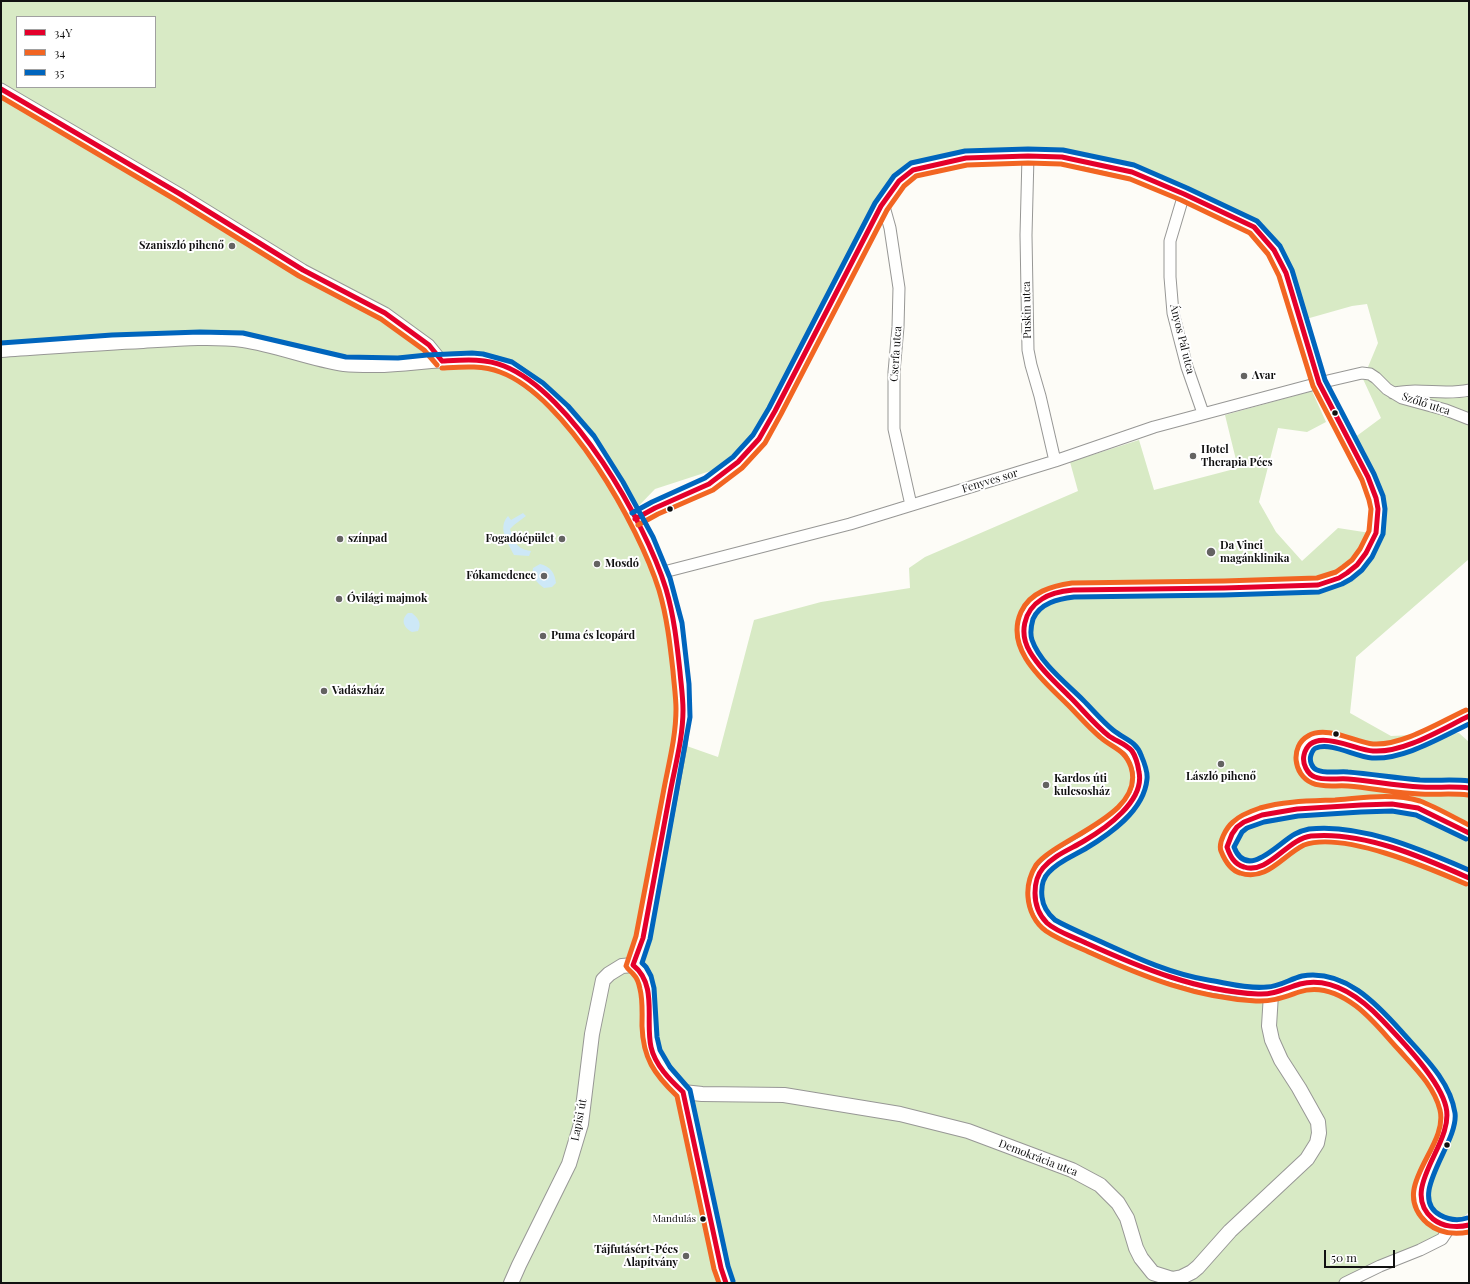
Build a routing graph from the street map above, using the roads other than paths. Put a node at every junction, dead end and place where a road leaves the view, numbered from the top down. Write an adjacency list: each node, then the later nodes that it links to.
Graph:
1 (1, 89): 6 (street)
2 (1028, 156): 3 (street); 4 (street); 12 (street, Puskin utca)
3 (1184, 194): 7 (street); 10 (street, Ányos Pál utca)
4 (883, 203): 13 (street, Cserfa utca); 14 (street)
5 (1, 350): 6 (street)
6 (442, 361): 14 (street)
7 (1319, 383): 9 (street, Szőlő utca); 10 (street, Fenyves sor); 21 (street)
8 (1469, 390): 9 (street)
9 (1420, 397): 11 (street, Szőlő utca)
10 (1203, 413): 12 (street, Fenyves sor)
11 (1469, 419)
12 (1056, 461): 13 (street, Fenyves sor)
13 (911, 505): 15 (street, Fenyves sor)
14 (636, 519): 15 (street)
15 (660, 573): 20 (street)
16 (1469, 716): 17 (street)
17 (1469, 788)
18 (1469, 833): 19 (street)
19 (1469, 878)
20 (633, 965): 22 (street); 25 (street, Lapisi út)
21 (1271, 994): 22 (street, Demokrácia utca); 24 (street)
22 (683, 1092): 26 (street)
23 (1469, 1225): 24 (street)
24 (1450, 1227): 27 (street)
25 (511, 1283)
26 (726, 1283)
27 (1345, 1283)

